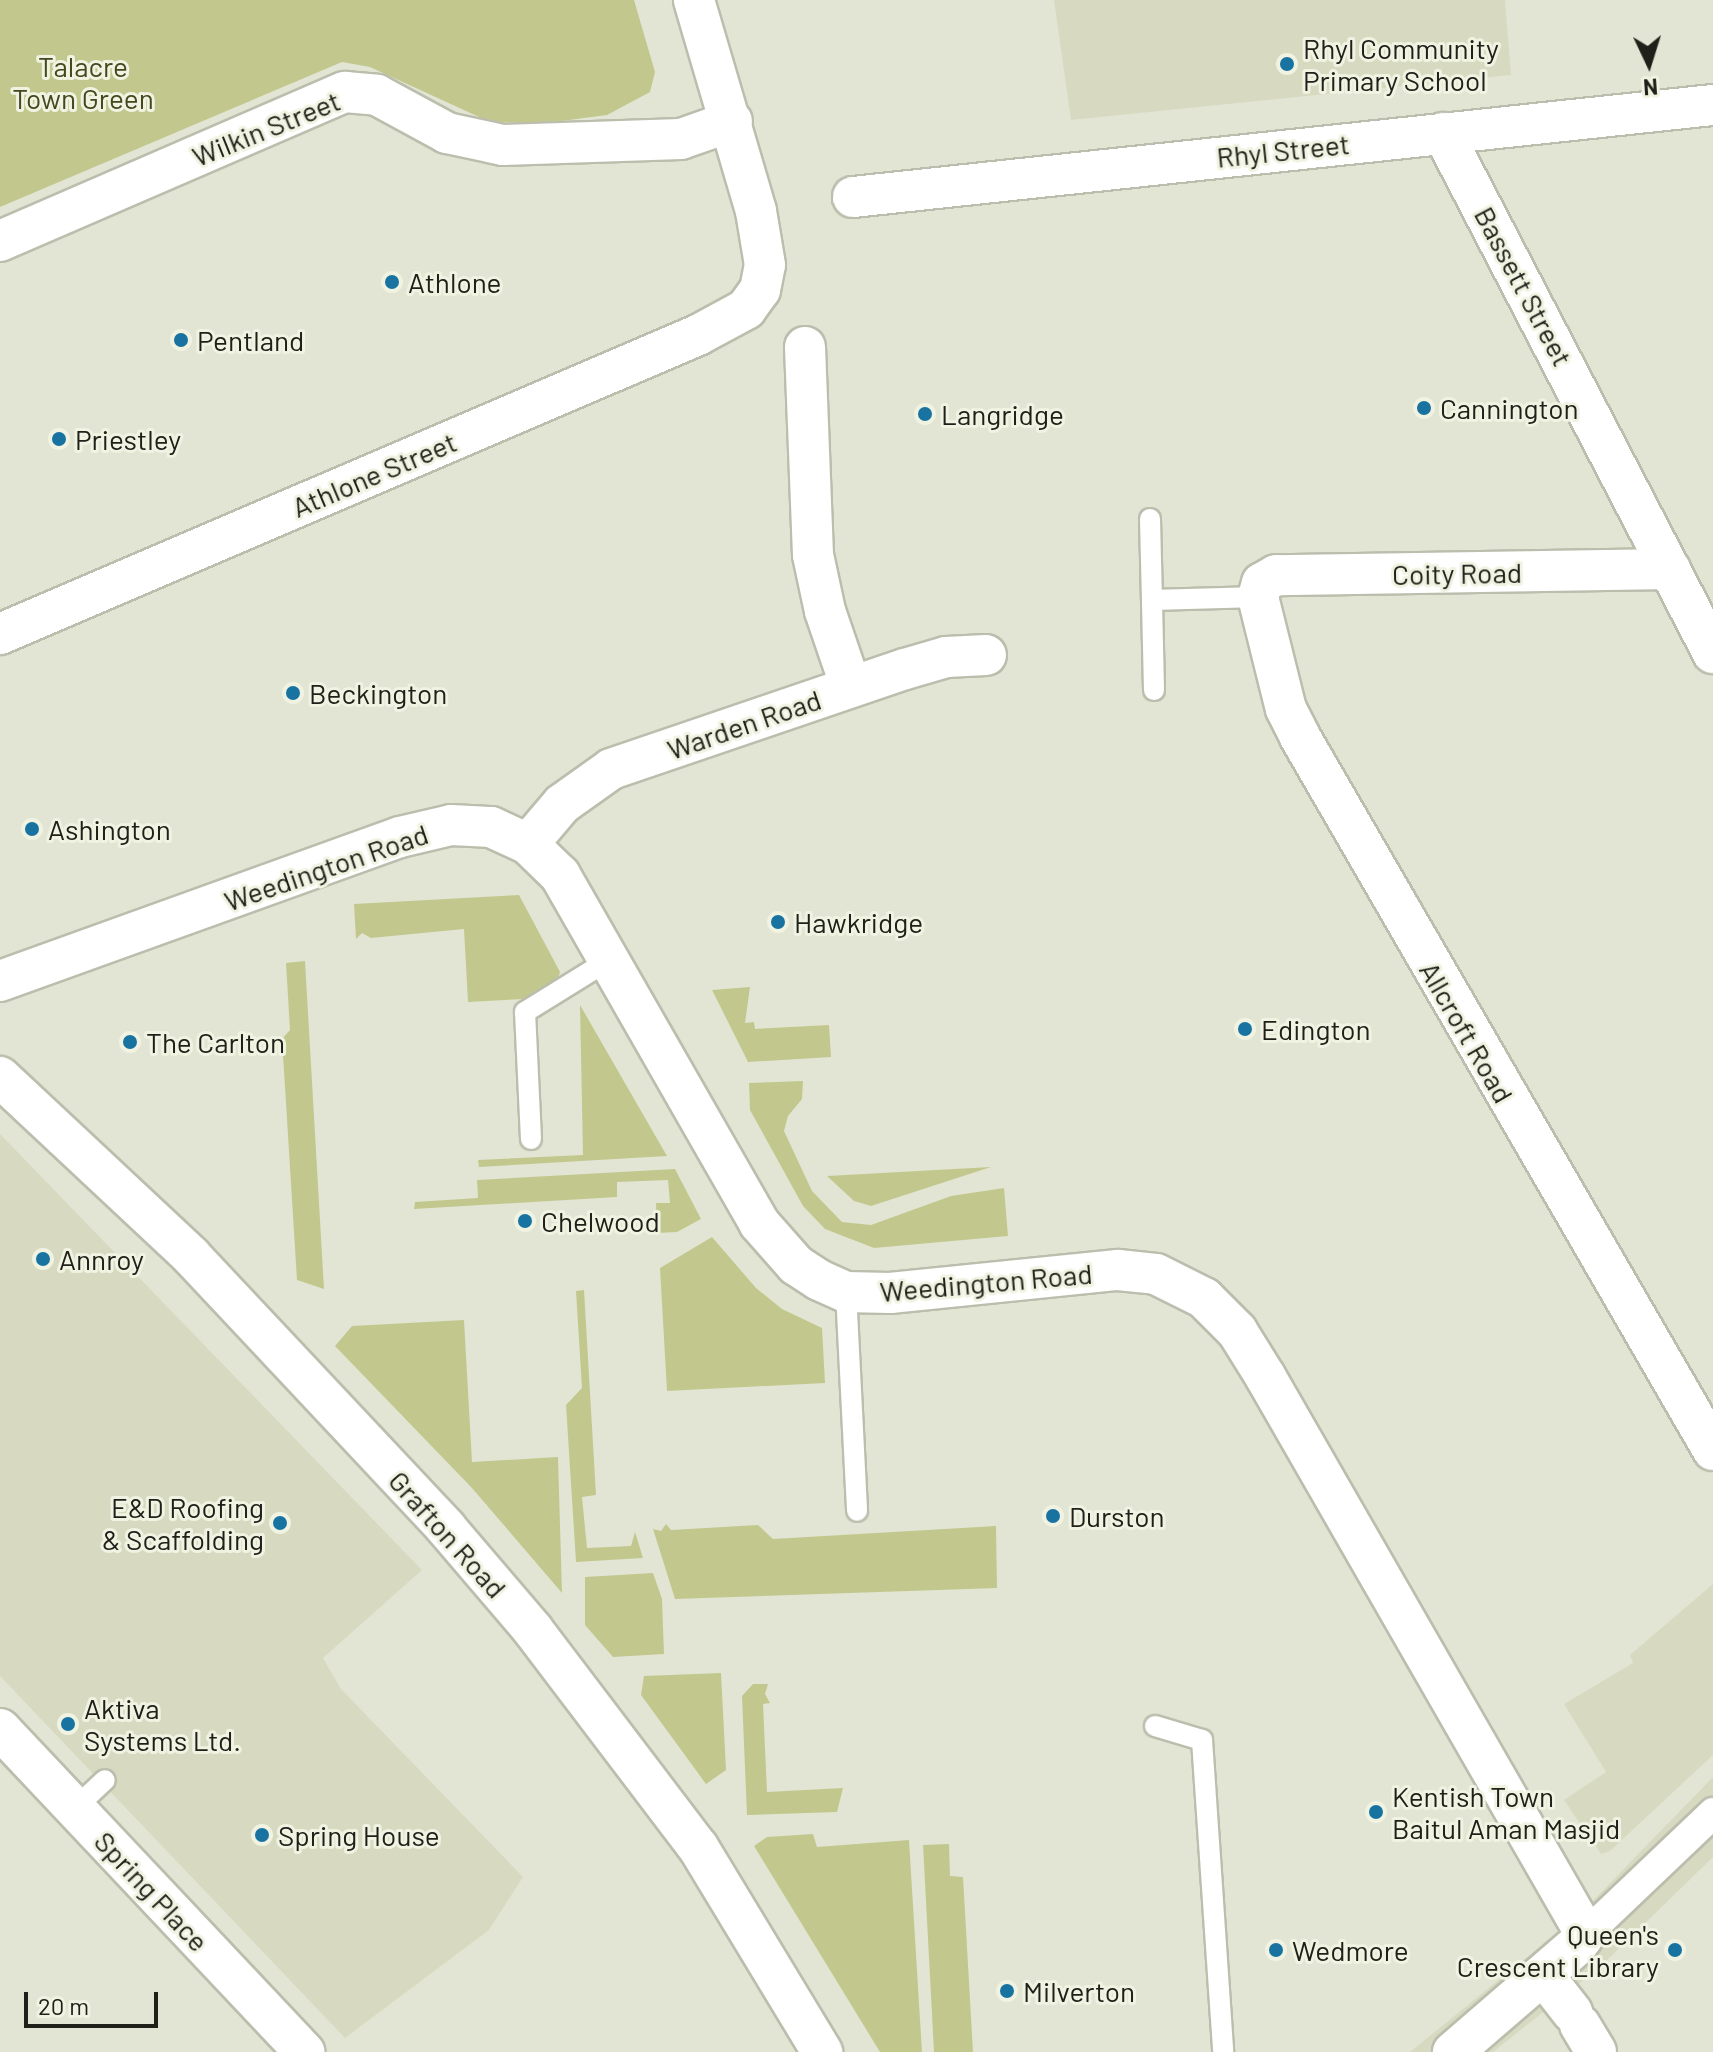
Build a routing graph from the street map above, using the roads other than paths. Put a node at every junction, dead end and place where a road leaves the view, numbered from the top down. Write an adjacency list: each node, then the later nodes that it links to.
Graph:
1 (694, 0): 3 (street)
2 (1713, 105): 4 (street, Rhyl Street)
3 (732, 121): 6 (street, Wilkin Street); 12 (street, Athlone Street)
4 (1443, 133): 5 (street, Rhyl Street); 9 (street, Bassett Street)
5 (853, 197)
6 (0, 241)
7 (805, 347): 15 (street)
8 (1150, 519): 11 (lane)
9 (1670, 569): 10 (street, Coity Road); 13 (street, Bassett Street)
10 (1258, 597): 11 (lane); 23 (street, Allcroft Road)
11 (1152, 600): 16 (lane)
12 (0, 634)
13 (1713, 653)
14 (986, 655): 15 (street, Warden Road)
15 (851, 687): 17 (street, Warden Road)
16 (1154, 690)
17 (528, 844): 18 (street, Weedington Road); 19 (street, Weedington Road)
18 (612, 958): 21 (lane); 22 (street, Weedington Road)
19 (0, 981)
20 (0, 1077): 34 (street, Grafton Road)
21 (531, 1139)
22 (846, 1292): 24 (lane); 30 (street, Weedington Road)
23 (1713, 1450)
24 (857, 1511)
25 (1155, 1726): 35 (lane)
26 (4, 1743): 28 (street, Spring Place)
27 (105, 1780): 28 (lane)
28 (74, 1809): 33 (street, Spring Place)
29 (1713, 1813): 30 (street)
30 (1583, 1937): 31 (street)
31 (1544, 1976): 32 (street); 36 (street)
32 (1583, 2029)
33 (304, 2052)
34 (822, 2052)
35 (1223, 2052)
36 (1453, 2052)

